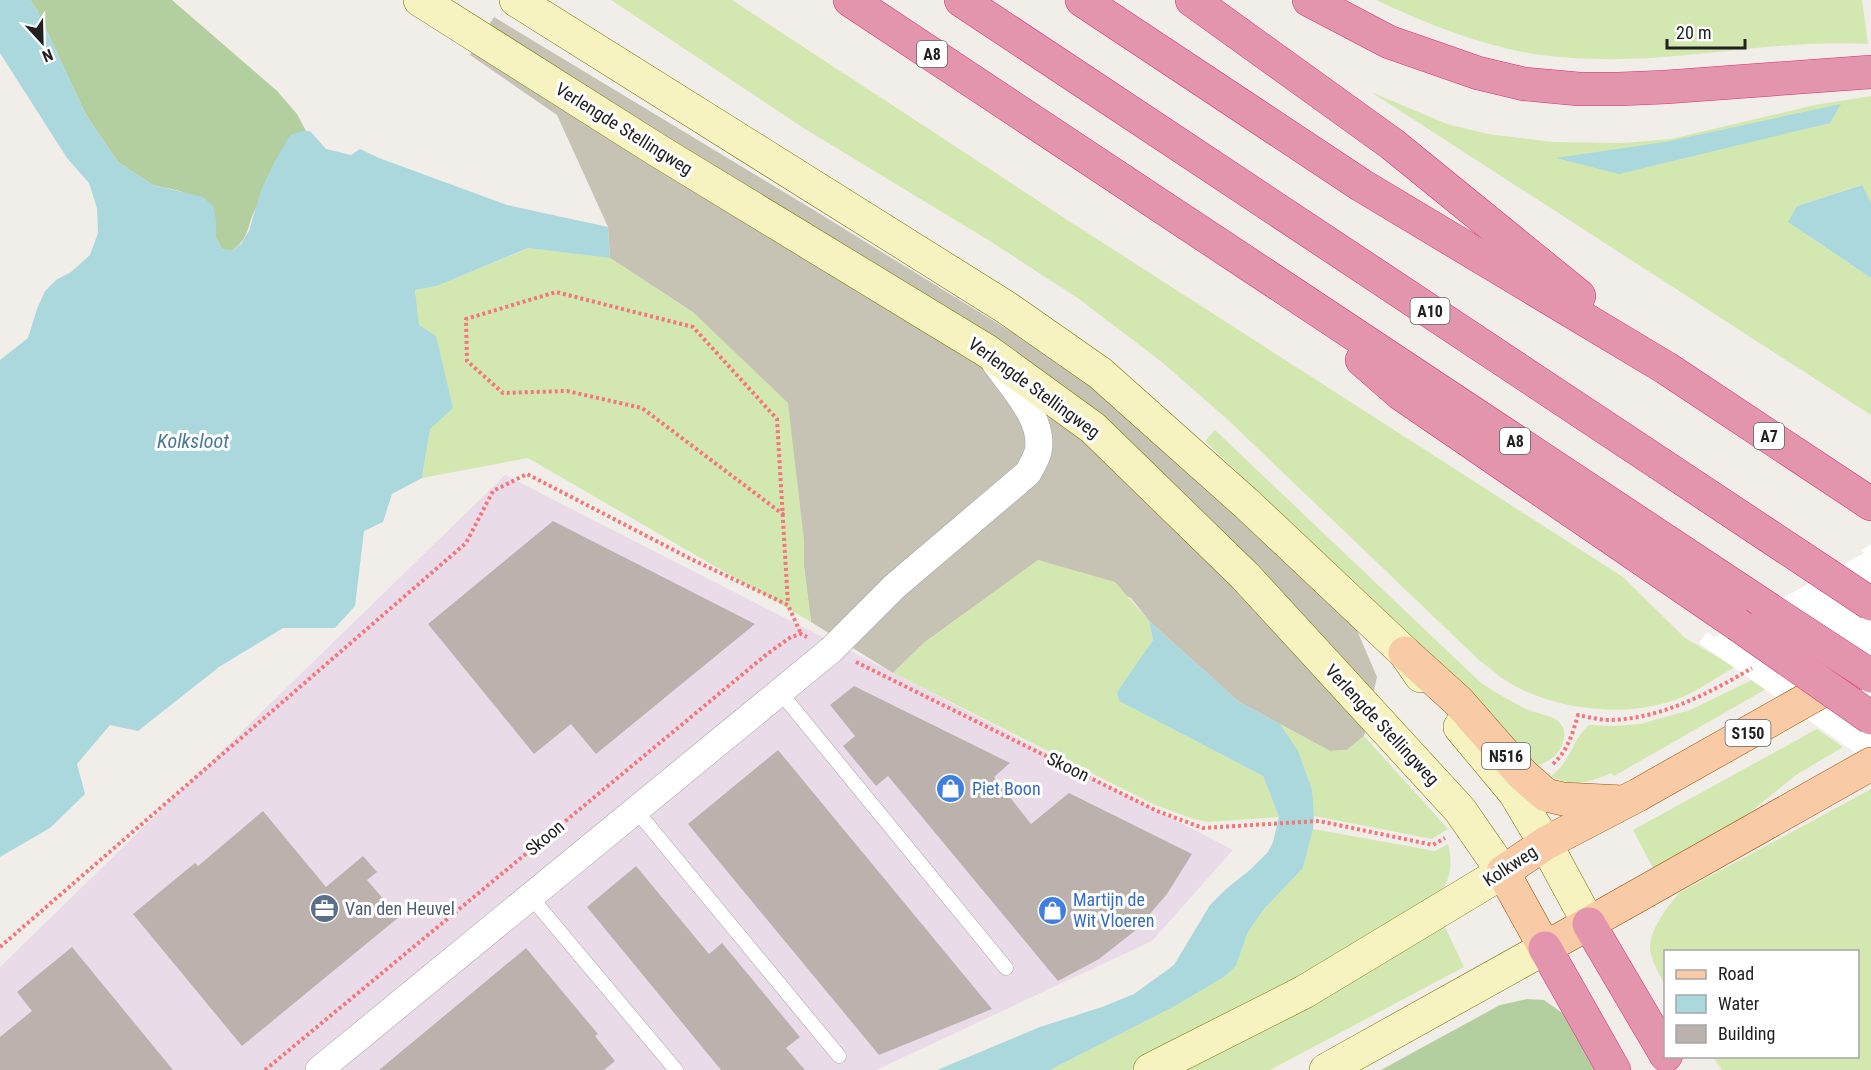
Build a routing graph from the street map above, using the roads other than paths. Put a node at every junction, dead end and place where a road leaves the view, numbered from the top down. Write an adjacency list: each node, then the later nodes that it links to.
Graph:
1 (420, 0): 10 (main road, Verlengde Stellingweg)
2 (516, 0): 14 (main road)
3 (850, 0): 9 (highway, A8)
4 (961, 0): 13 (highway, A10, bridge)
5 (1082, 0): 11 (highway)
6 (1192, 0): 11 (highway)
7 (1309, 0): 8 (highway)
8 (1871, 72)
9 (1263, 274): 16 (highway, A8, bridge); 18 (highway, A8, bridge)
10 (987, 351): 17 (street, Skoon); 23 (main road, Verlengde Stellingweg)
11 (1666, 368): 12 (highway, A7)
12 (1871, 504)
13 (1871, 604)
14 (1404, 653): 20 (main road, N516); 22 (main road)
15 (1871, 663): 20 (main road, Kolkweg / S150)
16 (1871, 676)
17 (780, 692): 21 (street, Skoon); 27 (lane)
18 (1871, 718)
19 (1871, 764): 25 (main road)
20 (1625, 802): 22 (main road, Kolkweg / S150)
21 (635, 809): 24 (street, Skoon); 29 (lane)
22 (1546, 843): 23 (main road, Kolkweg / S150); 25 (main road)
23 (1503, 872): 26 (main road, Verlengde Stellingweg); 32 (main road, Kolkweg)
24 (530, 896): 30 (street, Skoon); 31 (lane)
25 (1590, 924): 26 (main road); 28 (highway)
26 (1545, 948): 33 (main road); 34 (highway)
27 (1006, 968)
28 (1664, 1053)
29 (839, 1056)
30 (319, 1070)
31 (676, 1070)
32 (1150, 1070)
33 (1326, 1070)
34 (1614, 1070)

